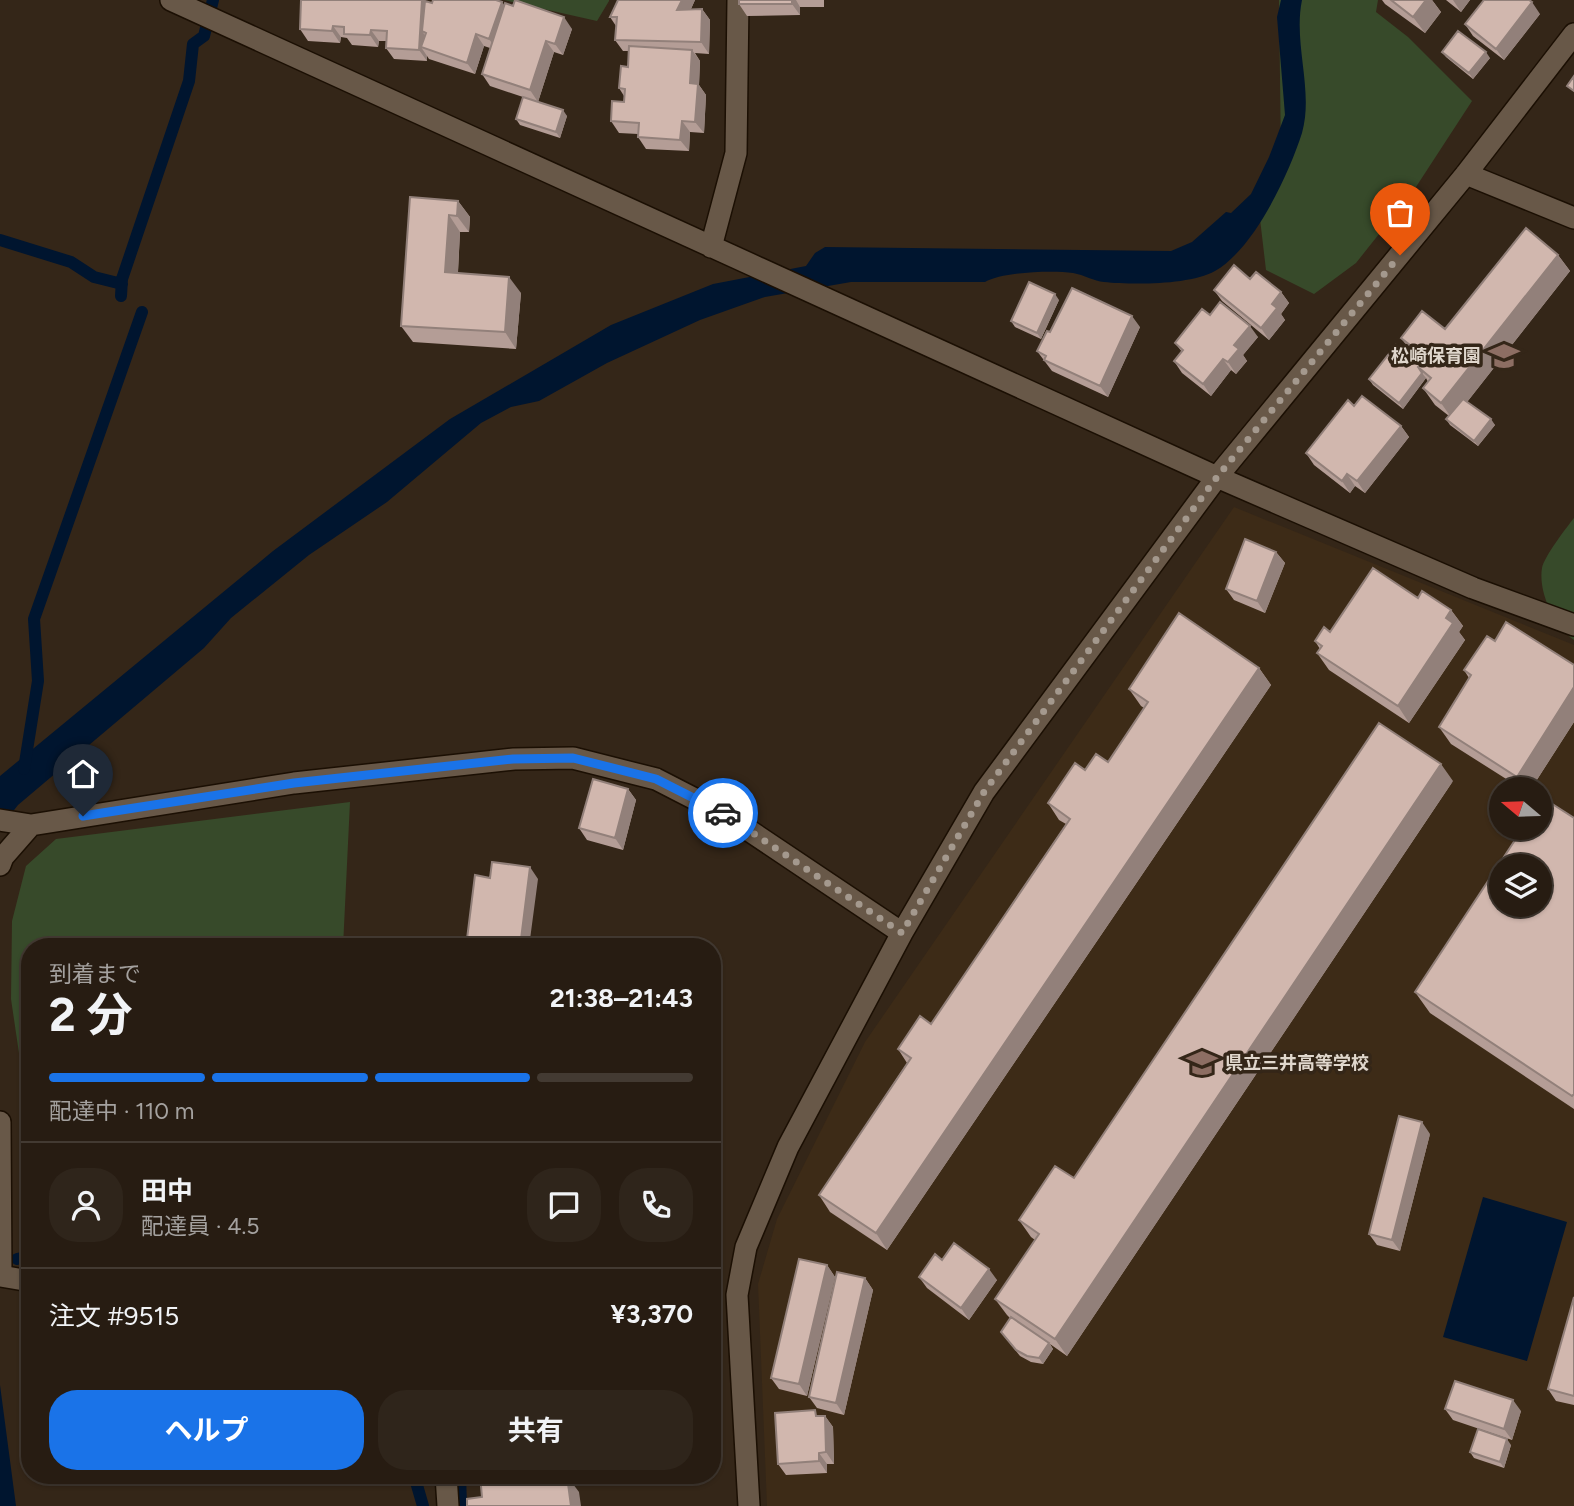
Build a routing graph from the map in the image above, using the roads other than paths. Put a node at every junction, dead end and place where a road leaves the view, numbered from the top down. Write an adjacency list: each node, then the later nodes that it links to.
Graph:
1 (171, 0): 6 (street)
2 (738, 0): 6 (street)
3 (1574, 34): 4 (street)
4 (1466, 174): 5 (street); 7 (street)
5 (1574, 218)
6 (711, 247): 7 (street)
7 (1217, 477): 8 (street); 12 (street)
8 (1574, 625)
9 (0, 820): 10 (street)
10 (31, 825): 11 (street); 12 (street)
11 (0, 864)
12 (902, 933): 17 (street)
13 (0, 1122): 14 (street)
14 (21, 1279)
15 (447, 1484): 16 (street)
16 (448, 1506)
17 (749, 1506)

